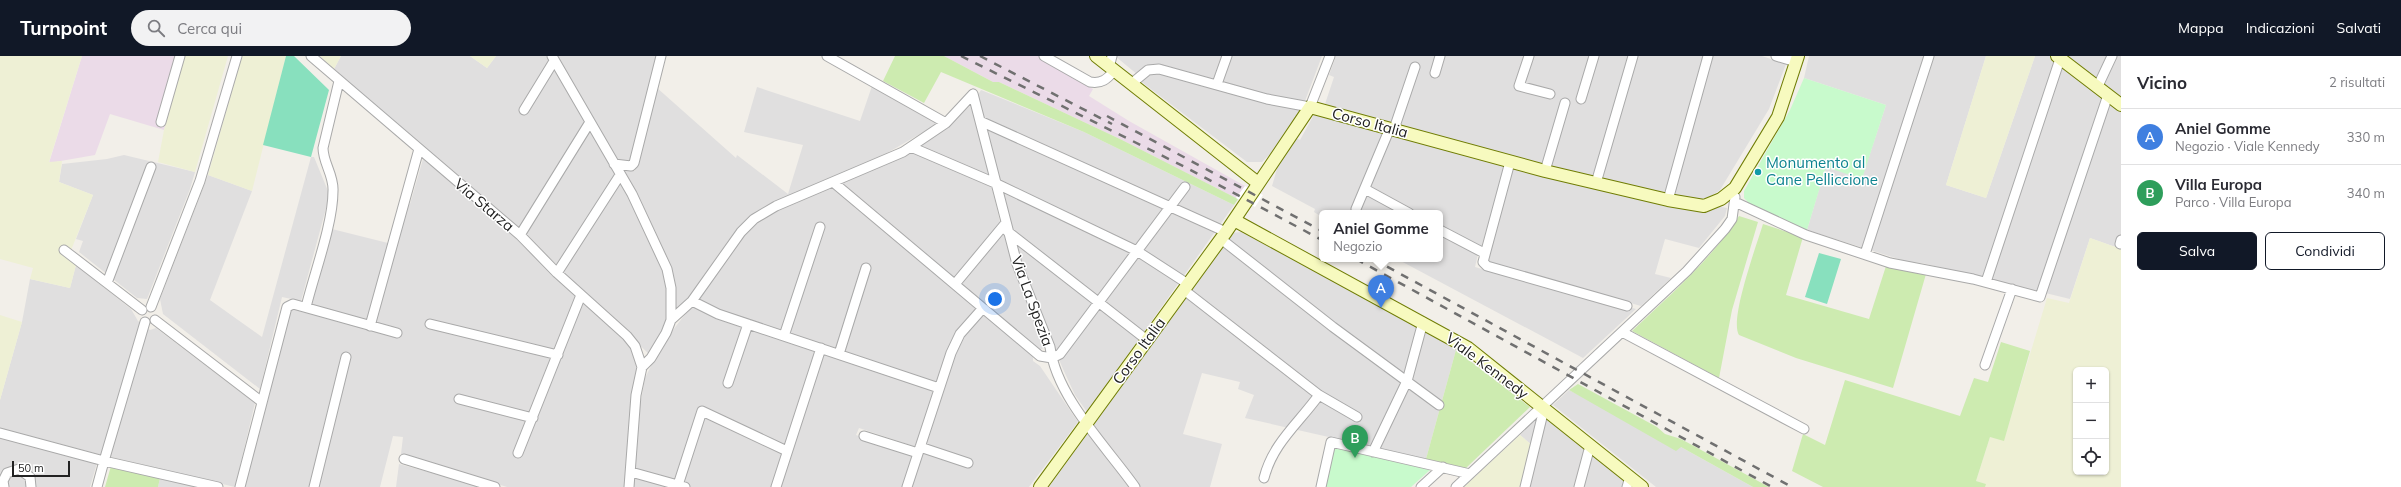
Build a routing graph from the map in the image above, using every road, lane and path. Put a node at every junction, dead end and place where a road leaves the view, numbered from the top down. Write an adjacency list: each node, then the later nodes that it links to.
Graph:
1 (180, 56): 36 (street)
2 (237, 56): 81 (street)
3 (311, 56): 24 (street, Via Starza)
4 (661, 56): 43 (street)
5 (827, 56): 38 (street)
6 (1044, 56): 21 (street)
7 (1096, 56): 21 (street)
8 (1227, 56): 26 (street)
9 (1330, 56): 33 (street)
10 (1440, 56): 23 (street)
11 (1529, 56): 28 (street)
12 (1594, 56): 30 (street)
13 (1633, 56): 50 (street)
14 (1708, 56): 54 (street)
15 (1776, 56): 20 (street)
16 (1929, 56): 68 (street)
17 (2112, 56): 27 (street)
18 (2059, 58): 27 (street); 71 (street)
19 (553, 59): 34 (street); 37 (street)
20 (1797, 59): 52 (street, Corso Italia)
21 (1112, 64): 25 (street)
22 (1415, 67): 39 (street)
23 (1435, 74)
24 (339, 81): 41 (street, Via Starza); 80 (street)
25 (1131, 84): 26 (street); 49 (street)
26 (1217, 84): 33 (street)
27 (2097, 88): 29 (street)
28 (1550, 94)
29 (2108, 95): 32 (street); 75 (street)
30 (1581, 99)
31 (1565, 103): 45 (street)
32 (2121, 105)
33 (1310, 107): 39 (street, Corso Italia); 49 (street, Corso Italia)
34 (524, 110)
35 (980, 121): 38 (street, Via La Spezia); 48 (street, Via La Spezia); 56 (street)
36 (161, 122)
37 (590, 122): 43 (street); 64 (street)
38 (946, 123): 40 (street)
39 (1392, 128): 42 (street, Corso Italia); 53 (street)
40 (911, 147): 47 (street); 48 (street)
41 (419, 149): 64 (street, Via Starza); 88 (street)
42 (1510, 162): 45 (street, Corso Italia); 67 (street)
43 (614, 164): 46 (street)
44 (151, 167): 72 (street)
45 (1545, 171): 50 (street, Corso Italia)
46 (620, 175): 70 (street); 83 (street)
47 (833, 182): 73 (street); 77 (street)
48 (995, 183): 61 (street, Via La Spezia); 66 (street)
49 (1258, 183): 59 (street, Corso Italia)
50 (1596, 183): 54 (street, Corso Italia)
51 (1185, 187): 56 (street)
52 (1735, 188): 54 (street, Corso Italia); 55 (street)
53 (1365, 189): 57 (street); 58 (street)
54 (1668, 200)
55 (1735, 202): 68 (street); 89 (street)
56 (1171, 206): 63 (street); 66 (street)
57 (1356, 209)
58 (1404, 210)
59 (1234, 220): 63 (street, Corso Italia); 85 (street, Viale Kennedy)
60 (820, 227): 91 (street)
61 (1006, 228): 73 (street); 78 (street); 97 (street, Via La Spezia)
62 (1443, 232): 67 (street)
63 (1224, 235): 74 (street, Corso Italia); 100 (street)
64 (520, 236): 70 (street, Via Starza)
65 (64, 250): 72 (street)
66 (1137, 251): 74 (street); 78 (street)
67 (1484, 253): 79 (street)
68 (1865, 254): 71 (street)
69 (866, 268): 94 (street)
70 (557, 273): 76 (street, Via Starza)
71 (1986, 282): 75 (street)
72 (106, 283): 81 (street)
73 (955, 284): 82 (street)
74 (1186, 287): 92 (street, Corso Italia); 103 (street)
75 (2012, 289): 98 (street)
76 (581, 295): 95 (street); 99 (street, Via Starza)
77 (692, 301): 83 (street); 87 (street)
78 (1098, 303): 92 (street); 97 (street)
79 (1627, 306)
80 (306, 307): 88 (street); 105 (street)
81 (146, 308): 84 (street); 84 (street)
82 (983, 308): 97 (street); 102 (street)
83 (671, 320): 99 (street)
84 (150, 321): 105 (street); 120 (street)
85 (1423, 322): 100 (street); 107 (street, Viale Kennedy)
86 (430, 324): 95 (street)
87 (748, 324): 91 (street); 101 (street)
88 (370, 326): 90 (street)
89 (1622, 332): 107 (street); 111 (street)
90 (397, 334)
91 (784, 336): 93 (street)
92 (1147, 340): 110 (street, Corso Italia)
93 (821, 348): 94 (street); 116 (street)
94 (839, 354): 102 (street)
95 (558, 355): 109 (street)
96 (346, 357): 133 (street)
97 (1052, 358): 110 (street, Via La Spezia)
98 (1985, 365)
99 (642, 367): 123 (street)
100 (1407, 381): 106 (street); 117 (street)
101 (728, 383)
102 (939, 388): 115 (street)
103 (1318, 395): 108 (street); 125 (street)
104 (459, 399): 109 (street)
105 (262, 402): 132 (street)
106 (1439, 406)
107 (1542, 408): 114 (street, Viale Kennedy); 124 (street); 143 (street)
108 (1357, 417)
109 (533, 418): 118 (street)
110 (1086, 423): 138 (street, Corso Italia); 139 (street, Via La Spezia)
111 (1804, 430)
112 (0, 434): 120 (street)
113 (864, 436): 115 (street)
114 (1590, 446): 126 (street, Viale Kennedy); 144 (street)
115 (919, 450): 121 (street); 137 (street)
116 (787, 451): 127 (street); 136 (street)
117 (1373, 452): 122 (street); 140 (street)
118 (518, 453)
119 (404, 459): 134 (street)
120 (104, 461): 130 (street); 131 (street)
121 (968, 463)
122 (1443, 467): 124 (street); 141 (street)
123 (631, 472): 127 (street); 135 (street)
124 (1470, 474): 142 (street)
125 (1264, 478)
126 (1628, 482): 145 (street, Viale Kennedy)
127 (682, 486)
128 (4, 487): 129 (street)
129 (30, 487)
130 (97, 487)
131 (218, 487)
132 (240, 487)
133 (314, 487)
134 (495, 487)
135 (628, 487)
136 (776, 487)
137 (907, 487)
138 (1040, 487)
139 (1135, 487)
140 (1321, 487)
141 (1422, 487)
142 (1456, 487)
143 (1525, 487)
144 (1579, 487)
145 (1642, 487)

